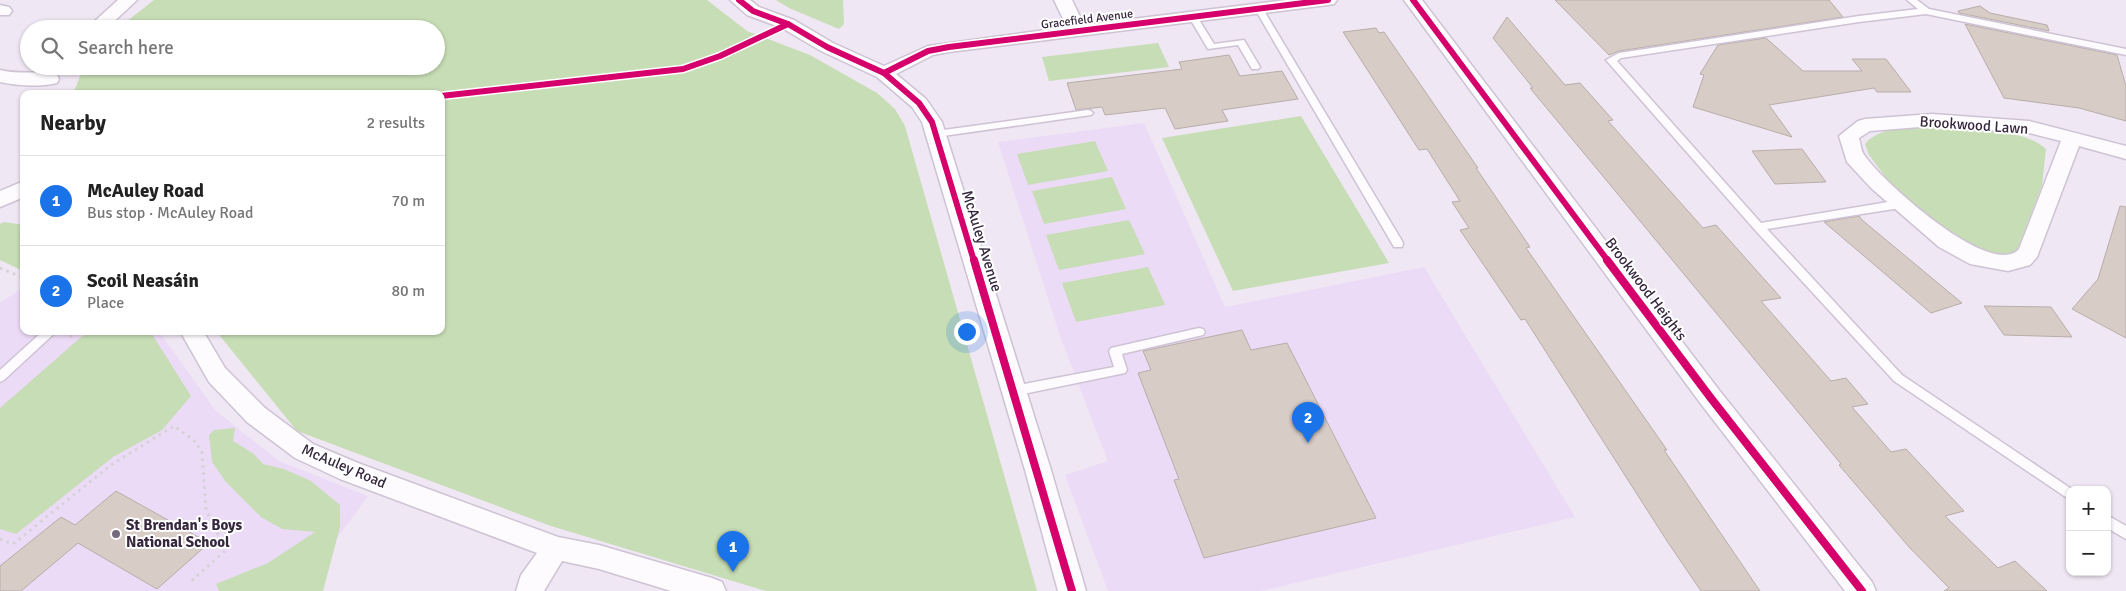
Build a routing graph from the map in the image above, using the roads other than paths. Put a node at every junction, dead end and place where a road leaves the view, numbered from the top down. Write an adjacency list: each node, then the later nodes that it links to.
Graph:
1 (128, 0): 10 (street)
2 (739, 0): 14 (street, McAuley Avenue)
3 (1063, 0): 11 (street)
4 (1328, 0): 7 (street, Gracefield Avenue)
5 (1413, 0): 38 (street, Brookwood Heights)
6 (1912, 0): 8 (lane)
7 (1259, 9): 9 (street, Gracefield Avenue); 25 (lane)
8 (1926, 11): 12 (lane); 24 (lane)
9 (1193, 17): 11 (street, Gracefield Avenue); 13 (lane)
10 (105, 20)
11 (1078, 32): 14 (street, Gracefield Avenue)
12 (2126, 52)
13 (1255, 67)
14 (884, 73): 18 (street, McAuley Avenue)
15 (0, 76): 16 (street)
16 (52, 80)
17 (1088, 113): 18 (lane)
18 (936, 134): 30 (street, McAuley Avenue)
19 (2072, 138): 20 (street, Brookwood Lawn); 23 (street, Brookwood Lawn); 23 (street, Brookwood Lawn)
20 (2126, 153)
21 (20, 190): 22 (street)
22 (0, 200)
23 (1900, 204): 24 (lane)
24 (1759, 227): 31 (lane)
25 (1398, 244)
26 (1199, 332): 30 (lane)
27 (47, 335): 29 (lane)
28 (194, 335): 34 (street, McAuley Road)
29 (0, 378)
30 (1014, 391): 37 (street, McAuley Avenue)
31 (2066, 492)
32 (2111, 524): 33 (lane)
33 (2126, 534)
34 (556, 548): 35 (street); 36 (street, McAuley Road)
35 (530, 591)
36 (712, 591)
37 (1072, 591)
38 (1862, 591)

